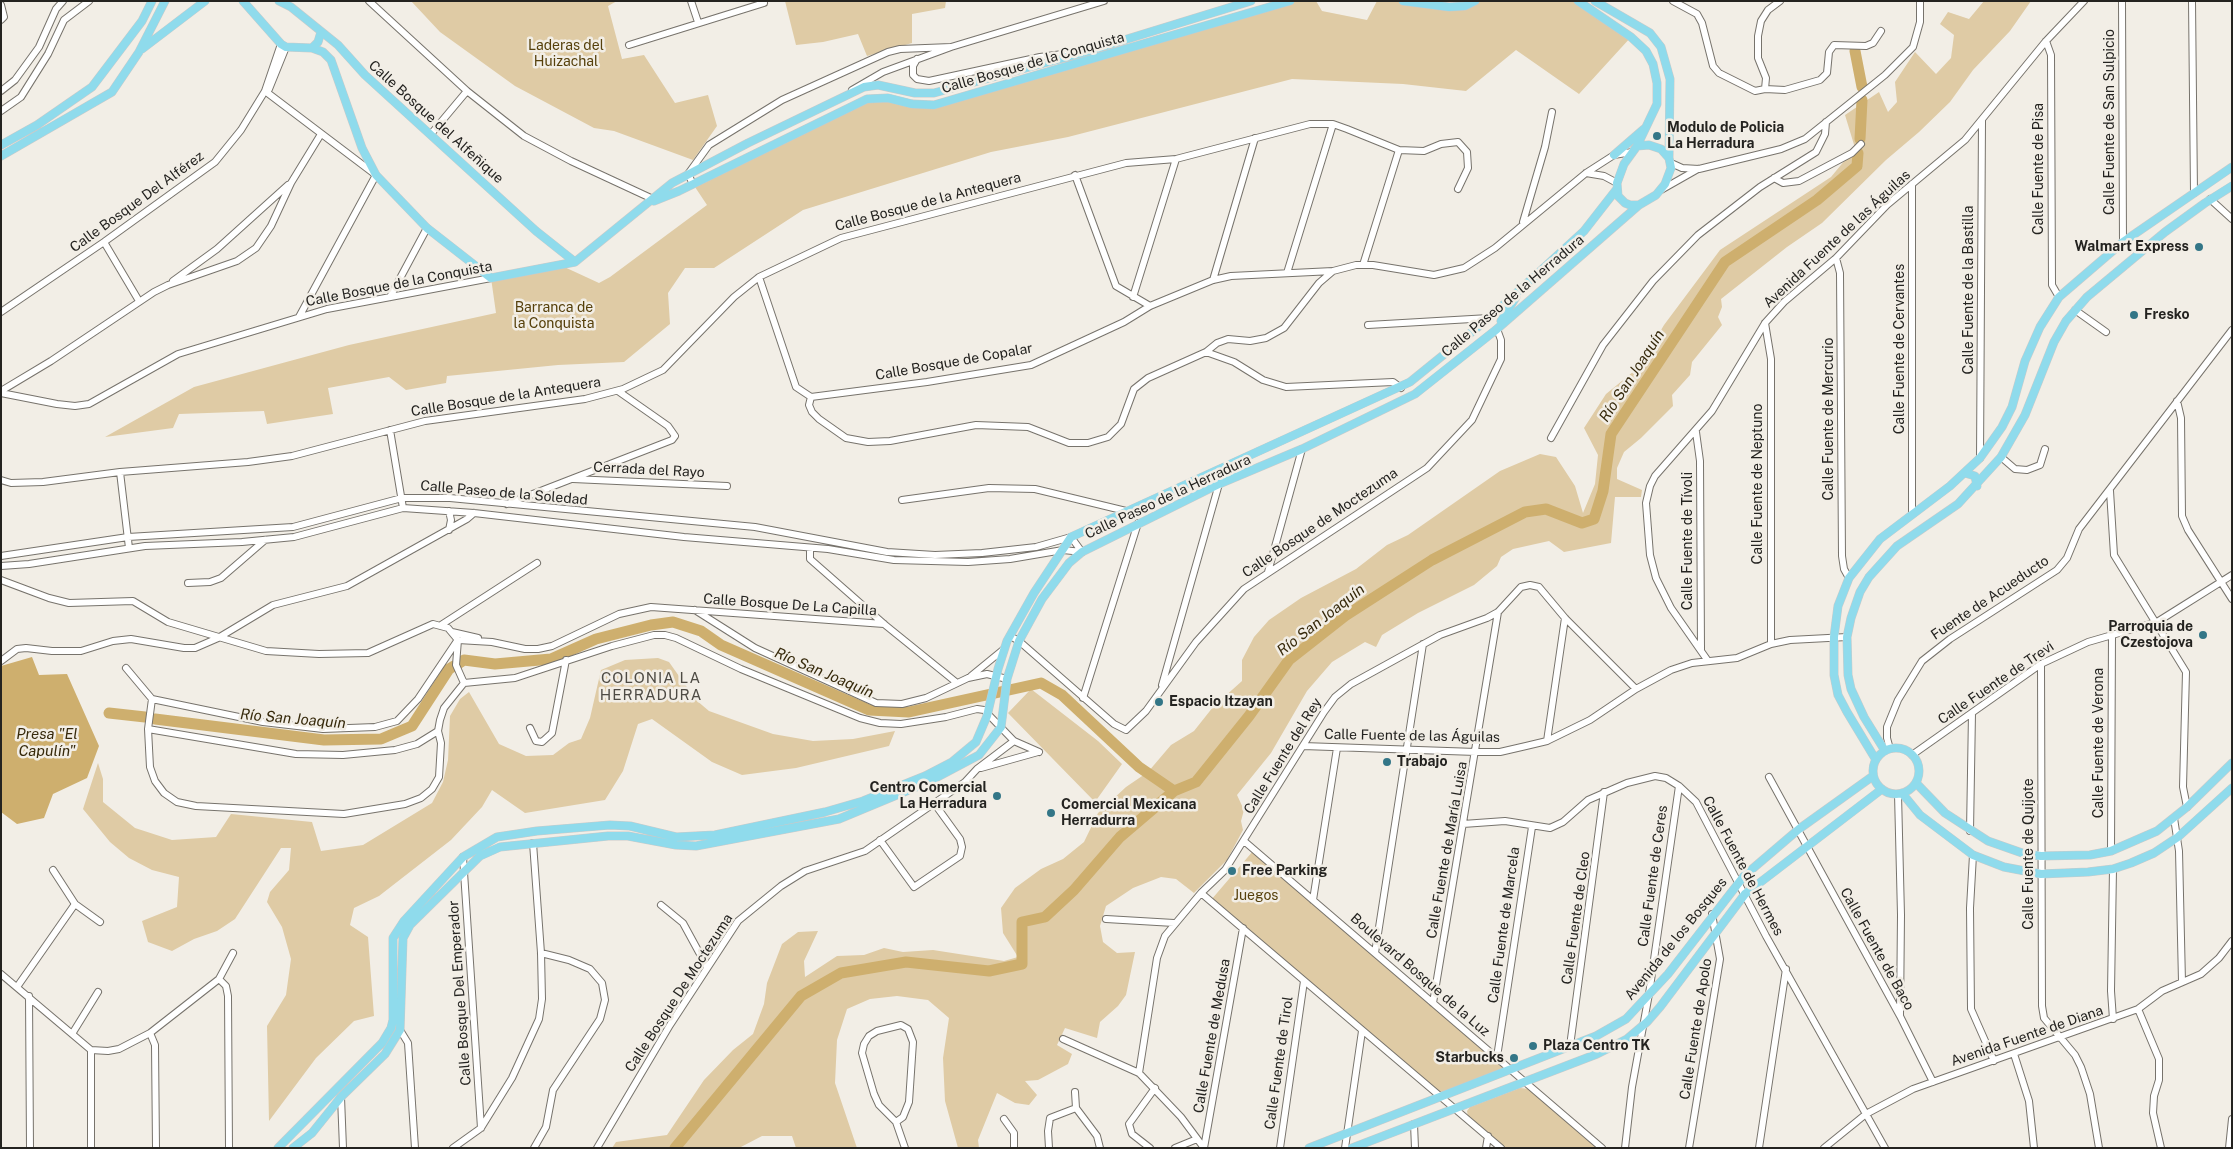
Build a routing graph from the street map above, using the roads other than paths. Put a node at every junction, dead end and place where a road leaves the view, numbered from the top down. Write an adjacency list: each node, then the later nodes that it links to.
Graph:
1 (63, 1): 43 (street)
2 (89, 1): 45 (street)
3 (165, 1): 37 (main road)
4 (205, 1): 37 (main road)
5 (243, 1): 27 (main road)
6 (256, 1): 27 (main road)
7 (279, 1): 26 (main road, Calle Bosque del Alfeñique)
8 (369, 1): 42 (street)
9 (691, 1): 29 (street)
10 (1104, 1): 35 (street)
11 (1251, 1): 38 (main road, Calle Bosque de la Conquista)
12 (1290, 1): 61 (main road, Calle Bosque de la Conquista)
13 (1403, 1): 14 (main road)
14 (1475, 1)
15 (1578, 1): 47 (main road)
16 (1595, 1): 48 (main road)
17 (1673, 1): 40 (street)
18 (1780, 1): 40 (street)
19 (1920, 1): 50 (street)
20 (2084, 1): 32 (street, Avenida Fuente de las Águilas)
21 (2122, 1): 89 (street, Calle Fuente de San Sulpicio)
22 (2192, 1): 80 (street)
23 (151, 2): 58 (main road)
24 (764, 3): 29 (street)
25 (1, 4): 28 (street)
26 (292, 4): 31 (main road, Calle Bosque del Alfeñique)
27 (252, 12): 33 (main road)
28 (1, 20)
29 (698, 22): 34 (street)
30 (1880, 31): 40 (street)
31 (321, 32): 36 (main road); 54 (main road, Calle Bosque del Alfeñique)
32 (2046, 41): 49 (street, Avenida Fuente de las Águilas); 102 (street, Calle Fuente de Pisa)
33 (284, 45): 36 (main road); 41 (street, Calle Bosque Del Alférez)
34 (629, 45)
35 (951, 47): 39 (street); 70 (street)
36 (312, 48): 69 (main road)
37 (138, 52): 63 (main road)
38 (1085, 52): 39 (street); 44 (main road, Calle Bosque de la Conquista)
39 (917, 59): 44 (street)
40 (1765, 89)
41 (265, 91): 53 (street); 88 (street, Calle Bosque Del Alférez)
42 (467, 91): 54 (street); 81 (street)
43 (1, 92)
44 (838, 100): 56 (main road, Calle Bosque de la Conquista)
45 (1, 111)
46 (1552, 112): 86 (street)
47 (1653, 116): 48 (main road); 52 (main road)
48 (1669, 118): 65 (main road)
49 (1982, 121): 75 (street, Avenida Fuente de las Águilas); 126 (street, Calle Fuente de la Bastilla)
50 (1826, 122): 67 (street); 72 (street)
51 (1332, 124): 55 (street, Calle Bosque de la Antequera); 60 (street, Calle Bosque de la Antequera); 94 (street)
52 (1648, 127): 59 (main road); 62 (main road)
53 (321, 134): 69 (street); 73 (street)
54 (431, 134): 91 (main road, Calle Bosque del Alfeñique)
55 (1255, 138): 64 (street, Calle Bosque de la Antequera); 97 (street)
56 (748, 143): 61 (main road); 70 (main road, Calle Bosque de la Conquista)
57 (1861, 144): 72 (street)
58 (1, 145)
59 (1635, 149): 62 (street); 65 (main road); 77 (main road)
60 (1399, 150): 78 (street, Calle Bosque de la Antequera); 92 (street)
61 (753, 154): 74 (main road, Calle Bosque de la Conquista)
62 (1614, 154): 68 (street, Calle Bosque de Copalar)
63 (1, 156)
64 (1176, 158): 71 (street, Calle Bosque de la Antequera); 101 (street)
65 (1670, 161): 67 (street); 79 (main road)
66 (2232, 167): 80 (main road)
67 (1699, 169): 79 (street)
68 (1586, 173): 77 (street); 86 (street, Calle Bosque de Copalar)
69 (376, 174): 87 (main road); 107 (street)
70 (688, 174): 74 (street); 81 (main road, Calle Bosque de la Conquista)
71 (1076, 175): 95 (street, Calle Bosque de la Antequera); 101 (street)
72 (1774, 178): 122 (street)
73 (291, 183): 98 (street); 98 (street)
74 (693, 184): 81 (main road, Calle Bosque de la Conquista)
75 (1912, 184): 90 (street, Avenida Fuente de las Águilas); 143 (street, Calle Fuente de Cervantes)
76 (2232, 186): 82 (main road)
77 (1617, 187): 83 (main road); 99 (main road, Calle Paseo de la Herradura)
78 (1458, 189)
79 (1660, 190): 83 (main road)
80 (2194, 193): 82 (main road); 84 (main road); 89 (main road)
81 (653, 200): 91 (main road, Calle Bosque de la Conquista)
82 (2207, 201): 84 (main road); 85 (street)
83 (1639, 205): 111 (main road, Calle Paseo de la Herradura)
84 (2197, 208): 105 (main road)
85 (2232, 219)
86 (1523, 223): 92 (street, Calle Bosque de Copalar)
87 (426, 228): 96 (main road); 100 (street)
88 (104, 242): 103 (street); 106 (street, Calle Bosque Del Alférez)
89 (2123, 242): 102 (main road)
90 (1836, 258): 109 (street, Avenida Fuente de las Águilas); 162 (street, Calle Fuente de Mercurio)
91 (575, 262): 96 (main road, Calle Bosque de la Conquista)
92 (1363, 265): 93 (street, Calle Bosque de Copalar)
93 (1333, 271): 94 (street, Calle Bosque de Copalar); 114 (street)
94 (1287, 273): 97 (street, Calle Bosque de Copalar)
95 (759, 276): 116 (street, Calle Bosque de la Antequera); 118 (street)
96 (491, 278): 100 (street, Calle Bosque de la Conquista)
97 (1214, 280): 104 (street, Calle Bosque de Copalar)
98 (168, 284): 103 (street)
99 (1519, 291): 108 (main road, Calle Paseo de la Herradura); 111 (main road)
100 (390, 297): 107 (street, Calle Bosque de la Conquista)
101 (1134, 297): 104 (street)
102 (2059, 297): 126 (main road)
103 (139, 301): 117 (street)
104 (1150, 306): 118 (street, Calle Bosque de Copalar)
105 (2075, 310): 113 (street); 125 (main road)
106 (1, 312)
107 (299, 317): 117 (street, Calle Bosque de la Conquista)
108 (1489, 318): 110 (street); 115 (main road, Calle Paseo de la Herradura)
109 (1765, 323): 121 (street, Avenida Fuente de las Águilas); 185 (street, Calle Fuente de Neptuno)
110 (1368, 325)
111 (1497, 329): 123 (main road, Calle Paseo de la Herradura); 160 (street, Calle Bosque de Moctezuma)
112 (2232, 330): 119 (street, Fuente de Acueducto)
113 (2106, 332)
114 (1206, 352): 115 (street); 118 (street)
115 (1401, 388): 141 (main road, Calle Paseo de la Herradura)
116 (618, 391): 120 (street, Calle Bosque de la Antequera); 130 (street)
117 (1, 392)
118 (811, 397)
119 (2177, 401): 135 (street, Fuente de Acueducto); 164 (street)
120 (390, 430): 128 (street, Calle Bosque de la Antequera); 136 (street)
121 (1696, 432): 187 (street, Calle Fuente de Tívoli); 187 (street, Avenida Fuente de las Águilas)
122 (1551, 438)
123 (1302, 449): 132 (main road, Calle Paseo de la Herradura); 160 (street)
124 (2045, 449): 125 (street)
125 (2001, 457): 127 (main road)
126 (1980, 458): 127 (main road); 129 (main road)
127 (1995, 465): 134 (main road)
128 (120, 472): 131 (street, Calle Bosque de la Antequera); 148 (street)
129 (1965, 473): 134 (main road); 143 (main road)
130 (570, 478): 133 (street, Cerrada del Rayo); 138 (street)
131 (1, 480)
132 (1219, 484): 144 (main road, Calle Paseo de la Herradura); 199 (street)
133 (727, 486)
134 (1977, 486): 178 (main road)
135 (2110, 491): 171 (street); 214 (street, Fuente de Acueducto)
136 (402, 498): 138 (street, Calle Paseo de la Soledad); 139 (street); 148 (street, Calle Paseo de la Soledad)
137 (902, 500): 141 (street)
138 (506, 504): 151 (street, Calle Paseo de la Soledad)
139 (404, 508): 140 (street, Calle Paseo de la Soledad); 149 (street, Calle Paseo de la Soledad)
140 (450, 510): 142 (street, Calle Paseo de la Soledad); 146 (street)
141 (1126, 511): 145 (main road, Calle Paseo de la Herradura)
142 (474, 513): 146 (street); 153 (street, Calle Paseo de la Soledad)
143 (1912, 514): 162 (main road)
144 (1138, 523): 150 (main road, Calle Paseo de la Herradura); 200 (street)
145 (1093, 526): 147 (main road, Calle Paseo de la Herradura); 150 (main road)
146 (449, 530): 179 (street)
147 (1071, 537): 151 (street, Calle Paseo de la Soledad); 154 (main road, Calle Paseo de la Herradura); 155 (street)
148 (128, 538): 152 (street); 157 (street, Calle Paseo de la Soledad)
149 (265, 540): 152 (street, Calle Paseo de la Soledad); 165 (street)
150 (1094, 544): 155 (main road, Calle Paseo de la Herradura)
151 (858, 547): 156 (street)
152 (129, 548): 159 (street, Calle Paseo de la Soledad)
153 (810, 549): 156 (street, Calle Paseo de la Soledad); 172 (street)
154 (1063, 550): 155 (street, Calle Paseo de la Soledad); 156 (street, Calle Paseo de la Soledad); 177 (main road, Calle Paseo de la Herradura)
155 (1082, 552): 183 (main road, Calle Paseo de la Herradura)
156 (858, 554)
157 (1, 556)
158 (537, 563): 173 (street)
159 (1, 566)
160 (1268, 572): 199 (street, Calle Bosque de Moctezuma)
161 (2232, 574): 164 (street, Calle Fuente de Trevi)
162 (1849, 578): 180 (main road)
163 (1, 580): 179 (street)
164 (2221, 582): 166 (street); 171 (street, Calle Fuente de Trevi)
165 (188, 583)
166 (2232, 599)
167 (694, 610): 168 (street, Calle Bosque De La Capilla); 174 (street); 182 (street, Calle Bosque De La Capilla)
168 (725, 612): 172 (street, Calle Bosque De La Capilla); 174 (street)
169 (1498, 612): 170 (street, Calle Fuente del Rey); 184 (street, Calle Fuente del Rey); 215 (street, Calle Fuente de María Luisa)
170 (1565, 618): 198 (street, Calle Fuente del Rey); 209 (street)
171 (2157, 622): 176 (street, Calle Fuente de Trevi); 230 (street)
172 (884, 624): 197 (street)
173 (441, 625): 175 (street); 179 (street)
174 (717, 625): 197 (street)
175 (452, 632): 181 (street); 182 (street)
176 (2112, 634): 191 (street, Calle Fuente de Trevi); 241 (street, Calle Fuente de Verona)
177 (1010, 636): 183 (street); 186 (main road, Calle Paseo de la Herradura)
178 (1847, 637): 180 (street); 214 (main road)
179 (218, 638): 189 (street)
180 (1834, 638): 185 (street); 218 (main road)
181 (479, 639)
182 (458, 640): 196 (street); 201 (street)
183 (1019, 641): 195 (main road, Calle Paseo de la Herradura); 200 (street)
184 (1423, 644): 211 (street, Calle Fuente del Rey); 213 (street)
185 (1771, 644): 190 (street)
186 (1005, 648): 193 (main road, Calle Paseo de la Herradura); 194 (street, Calle Paseo de la Herradura)
187 (1701, 651): 190 (street, Avenida Fuente de las Águilas)
188 (566, 660): 196 (street); 203 (street); 205 (street)
189 (1, 661)
190 (1708, 661): 198 (street, Calle Fuente de las Águilas)
191 (2041, 664): 202 (street, Calle Fuente de Trevi); 243 (street, Calle Fuente de Quijote)
192 (126, 668): 201 (street)
193 (996, 676): 194 (street); 195 (street); 203 (main road, Calle Paseo de la Herradura)
194 (968, 678): 197 (street)
195 (1007, 679): 204 (main road, Calle Paseo de la Herradura)
196 (464, 683): 207 (street)
197 (957, 683)
198 (1636, 689): 209 (street, Calle Fuente de las Águilas)
199 (1161, 690): 200 (street, Calle Bosque de Moctezuma)
200 (1082, 698)
201 (152, 699): 206 (street)
202 (1972, 713): 217 (street, Calle Fuente de Trevi); 235 (street)
203 (987, 716): 204 (street); 210 (main road, Calle Paseo de la Herradura)
204 (1001, 727): 208 (street); 216 (main road)
205 (530, 728)
206 (148, 729): 207 (street); 207 (street)
207 (438, 731)
208 (1014, 741): 220 (street, Calle Bosque De Moctezuma); 220 (street)
209 (1548, 741): 215 (street, Calle Fuente de las Águilas)
210 (971, 746): 216 (street); 244 (main road, Calle Paseo de la Herradura)
211 (1303, 746): 212 (street, Calle Fuente de las Águilas); 238 (street, Calle Fuente del Rey)
212 (1337, 748): 213 (street, Calle Fuente de las Águilas); 252 (street)
213 (1408, 750): 215 (street, Calle Fuente de las Águilas); 264 (street)
214 (1888, 750): 217 (main road); 218 (main road)
215 (1476, 752): 232 (street, Calle Fuente de María Luisa)
216 (979, 755): 220 (street); 239 (main road)
217 (1912, 755): 223 (main road)
218 (1876, 760): 221 (main road)
219 (2232, 763): 230 (main road)
220 (977, 769): 229 (street, Calle Bosque De Moctezuma)
221 (1874, 776): 226 (main road); 234 (main road, Avenida de los Bosques)
222 (1768, 777): 234 (street, Calle Fuente de Baco)
223 (1916, 783): 228 (main road); 235 (main road)
224 (1679, 786): 227 (street, Calle Fuente de Hermes); 249 (street, Calle Fuente de Hermes); 273 (street, Calle Fuente de Ceres)
225 (2232, 788): 236 (main road)
226 (1882, 789): 228 (main road); 240 (main road, Avenida de los Bosques)
227 (1604, 792): 233 (street, Calle Fuente de Hermes); 286 (street, Calle Fuente de Cleo)
228 (1900, 794): 242 (main road); 277 (street)
229 (934, 803): 237 (street, Calle Bosque De Moctezuma); 237 (street)
230 (2187, 807): 231 (main road)
231 (2174, 818): 236 (street); 241 (main road)
232 (1462, 824): 233 (street, Calle Fuente de Hermes); 275 (street, Calle Fuente de María Luisa)
233 (1532, 827): 289 (street, Calle Fuente de Marcela)
234 (1799, 829): 240 (street, Calle Fuente de Baco); 249 (main road, Avenida de los Bosques)
235 (1970, 831): 243 (main road)
236 (2178, 837): 245 (main road); 270 (street)
237 (880, 840): 265 (street, Calle Bosque De Moctezuma)
238 (1244, 841): 250 (street, Calle Fuente del Rey); 252 (street, Boulevard Bosque de la Luz)
239 (533, 843): 247 (main road); 263 (street)
240 (1807, 846): 251 (main road, Avenida de los Bosques); 277 (street, Calle Fuente de Baco)
241 (2111, 851): 243 (main road)
242 (1973, 855): 248 (main road); 290 (street)
243 (2041, 856): 248 (street, Calle Fuente de Quijote)
244 (463, 857): 247 (street, Calle Bosque Del Emperador); 315 (main road, Calle Paseo de la Herradura)
245 (2112, 869): 248 (main road); 278 (street)
246 (53, 870): 253 (street)
247 (464, 870): 280 (main road); 307 (street, Calle Bosque Del Emperador)
248 (2041, 874): 284 (street, Calle Fuente de Quijote)
249 (1738, 882): 251 (street, Calle Fuente de Hermes); 255 (main road, Avenida de los Bosques)
250 (1201, 893): 258 (street, Calle Fuente del Rey); 259 (street)
251 (1745, 894): 260 (main road, Avenida de los Bosques); 266 (street, Calle Fuente de Hermes)
252 (1313, 900): 264 (street, Boulevard Bosque de la Luz)
253 (75, 904): 257 (street); 271 (street)
254 (661, 904): 265 (street)
255 (1712, 914): 260 (street, Calle Fuente de Apolo); 273 (main road, Avenida de los Bosques)
256 (1106, 919): 258 (street)
257 (100, 922)
258 (1174, 923): 292 (street, Calle Fuente del Rey)
259 (1242, 928): 269 (street); 328 (street, Calle Fuente de Medusa)
260 (1716, 932): 279 (main road, Avenida de los Bosques); 338 (street, Calle Fuente de Apolo)
261 (2232, 941): 270 (street, Avenida Fuente de Diana)
262 (233, 953): 268 (street)
263 (541, 953): 307 (street); 320 (street)
264 (1375, 953): 275 (street, Boulevard Bosque de la Luz)
265 (707, 968): 321 (street, Calle Bosque De Moctezuma)
266 (1786, 969): 302 (street, Calle Fuente de Hermes); 339 (street)
267 (1, 974): 271 (street)
268 (219, 979): 282 (street); 314 (street)
269 (1304, 981): 281 (street); 329 (street, Calle Fuente de Tirol)
270 (2182, 982): 276 (street, Avenida Fuente de Diana)
271 (17, 987): 274 (street)
272 (98, 992): 283 (street)
273 (1649, 994): 279 (street, Calle Fuente de Ceres); 286 (main road, Avenida de los Bosques)
274 (30, 996): 283 (street); 311 (street)
275 (1434, 1003): 289 (street, Boulevard Bosque de la Luz)
276 (2138, 1009): 278 (street, Avenida Fuente de Diana); 344 (street)
277 (1900, 1016): 294 (street, Calle Fuente de Baco)
278 (2113, 1019): 284 (street, Avenida Fuente de Diana)
279 (1642, 1027): 293 (main road, Avenida de los Bosques); 337 (street, Calle Fuente de Ceres)
280 (400, 1030): 297 (main road); 318 (street)
281 (1362, 1030): 298 (street); 308 (street)
282 (150, 1033): 287 (street); 313 (street)
283 (72, 1034): 287 (street)
284 (2059, 1038): 288 (street, Avenida Fuente de Diana); 343 (street, Calle Fuente de Quijote)
285 (1063, 1039): 292 (street)
286 (1570, 1046): 291 (main road, Avenida de los Bosques)
287 (91, 1050): 312 (street)
288 (2014, 1054): 290 (street, Avenida Fuente de Diana); 342 (street)
289 (1497, 1058): 291 (street, Boulevard Bosque de la Luz)
290 (1994, 1061): 294 (street, Avenida Fuente de Diana)
291 (1512, 1070): 293 (street, Boulevard Bosque de la Luz); 298 (main road, Avenida de los Bosques)
292 (1138, 1073): 295 (street)
293 (1526, 1081): 301 (main road, Avenida de los Bosques); 336 (street, Boulevard Bosque de la Luz)
294 (1933, 1082): 302 (street, Avenida Fuente de Diana)
295 (1154, 1088): 310 (street); 326 (street)
296 (1075, 1092): 299 (street)
297 (341, 1097): 316 (main road); 317 (street)
298 (1442, 1097): 300 (main road, Avenida de los Bosques); 301 (street)
299 (1076, 1108): 324 (street); 325 (street)
300 (1414, 1108): 306 (main road); 308 (main road, Avenida de los Bosques)
301 (1455, 1108): 306 (main road, Avenida de los Bosques); 309 (street)
302 (1866, 1114): 340 (street, Avenida Fuente de Diana); 341 (street, Calle Fuente de Hermes)
303 (2232, 1119): 345 (street)
304 (1004, 1120): 323 (street)
305 (896, 1122): 305 (street); 322 (street)
306 (1417, 1123): 332 (main road, Avenida de los Bosques); 333 (street)
307 (481, 1128): 319 (street)
308 (1348, 1133): 330 (main road, Avenida de los Bosques); 331 (street)
309 (1488, 1136): 334 (street); 335 (street)
310 (1197, 1139): 327 (street); 328 (street)
311 (30, 1148)
312 (91, 1148)
313 (156, 1148)
314 (229, 1148)
315 (278, 1148)
316 (293, 1148)
317 (343, 1148)
318 (414, 1148)
319 (453, 1148)
320 (534, 1148)
321 (597, 1148)
322 (905, 1148)
323 (1014, 1148)
324 (1049, 1148)
325 (1100, 1148)
326 (1150, 1148)
327 (1175, 1148)
328 (1204, 1148)
329 (1280, 1148)
330 (1308, 1148)
331 (1345, 1148)
332 (1352, 1148)
333 (1415, 1148)
334 (1486, 1148)
335 (1501, 1148)
336 (1602, 1148)
337 (1625, 1148)
338 (1689, 1148)
339 (1759, 1148)
340 (1824, 1148)
341 (1885, 1148)
342 (2034, 1148)
343 (2099, 1148)
344 (2162, 1148)
345 (2229, 1148)

